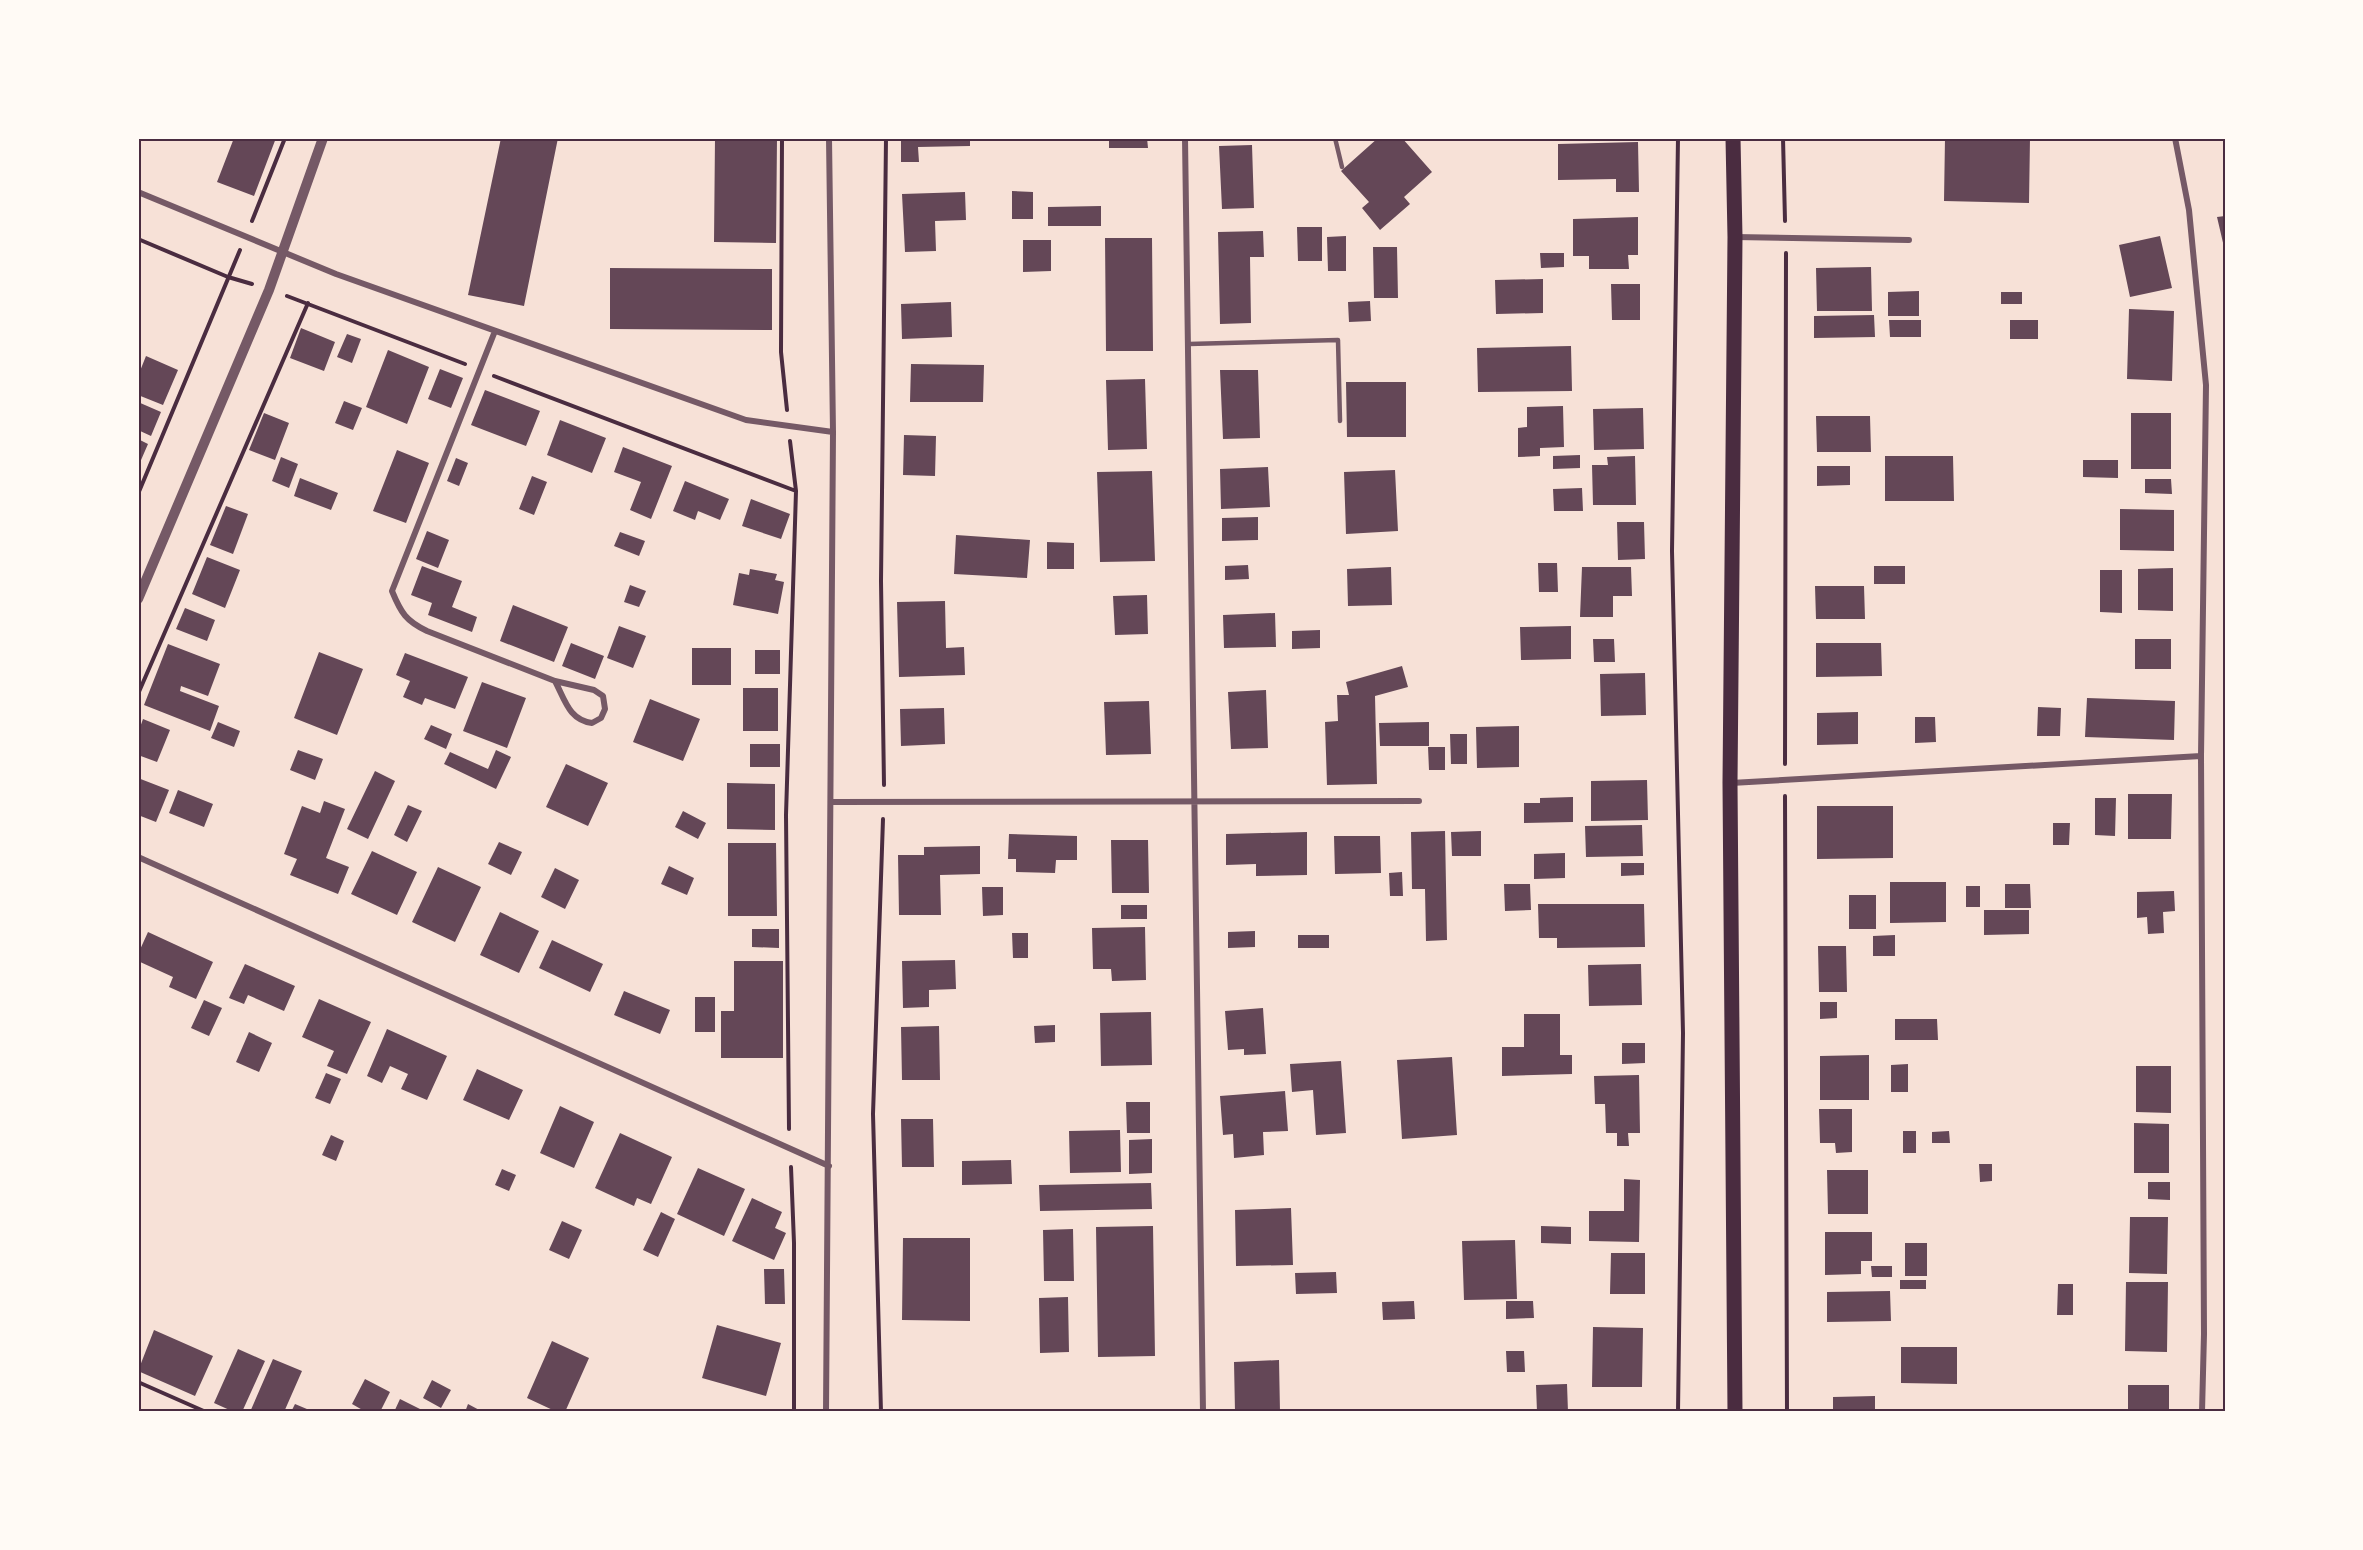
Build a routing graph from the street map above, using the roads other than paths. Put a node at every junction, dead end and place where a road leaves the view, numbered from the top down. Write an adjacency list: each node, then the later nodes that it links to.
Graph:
1 (323, 138): 11 (street)
2 (830, 138): 15 (street)
3 (1185, 138): 13 (street)
4 (1335, 138): 7 (lane)
5 (1733, 138): 9 (main road)
6 (2175, 138): 18 (street)
7 (1342, 167)
8 (138, 192): 11 (street)
9 (1735, 237): 10 (street); 19 (main road)
10 (1909, 240)
11 (283, 253): 12 (street); 16 (street)
12 (495, 331): 15 (street); 17 (street)
13 (1189, 344): 14 (lane); 22 (street)
14 (1340, 421)
15 (833, 432): 21 (street)
16 (138, 599)
17 (555, 681): 17 (street)
18 (2201, 756): 19 (street); 28 (street)
19 (1730, 783): 27 (main road)
20 (1419, 801): 22 (street)
21 (831, 802): 22 (street); 24 (street)
22 (1194, 803): 26 (street)
23 (138, 857): 24 (street)
24 (829, 1166): 25 (street)
25 (826, 1412)
26 (1203, 1412)
27 (1735, 1412)
28 (2202, 1412)

